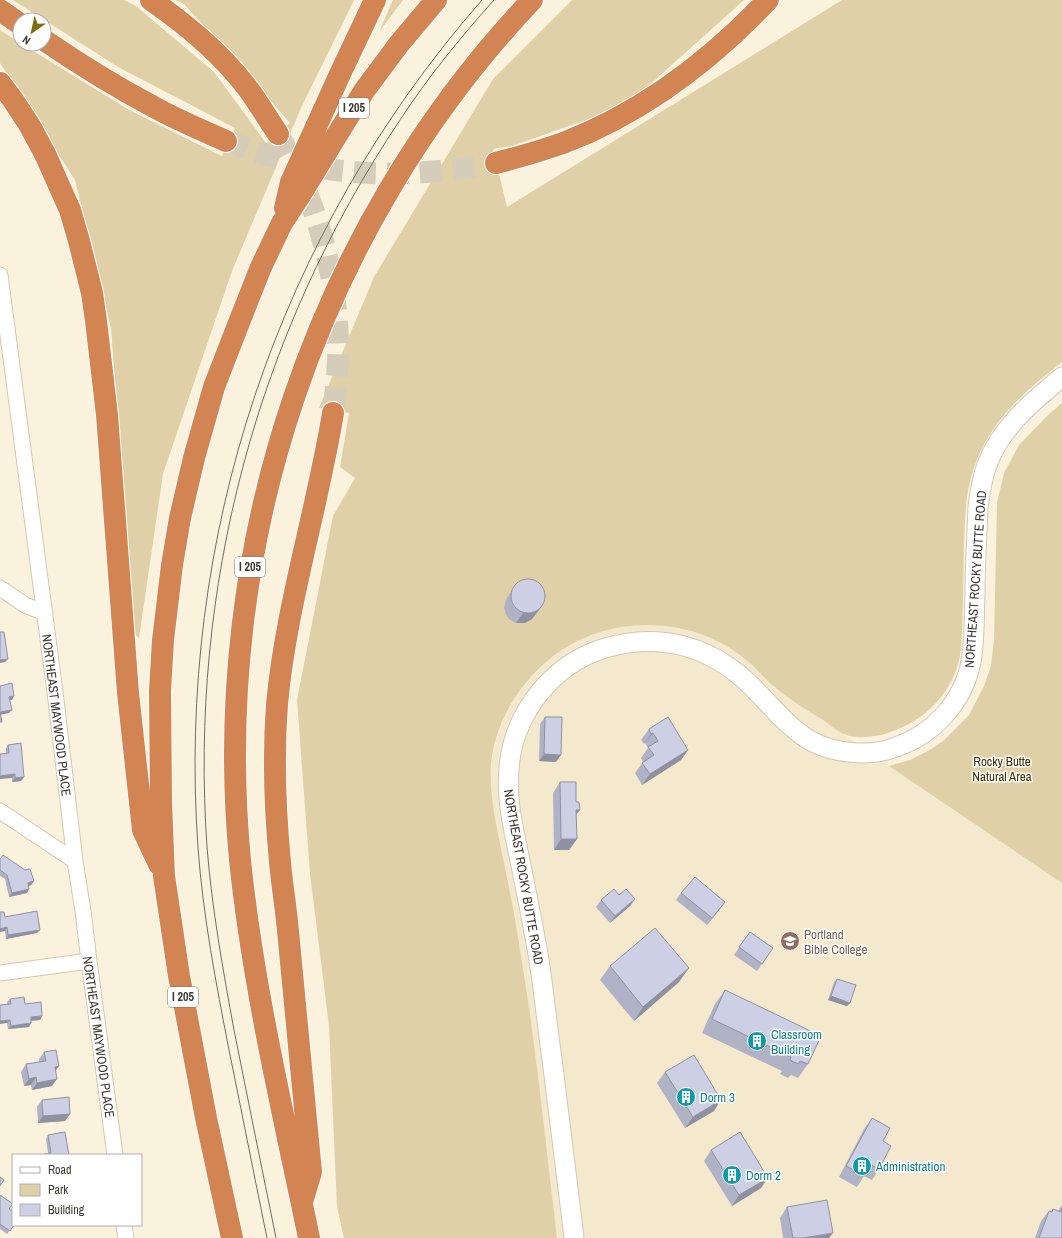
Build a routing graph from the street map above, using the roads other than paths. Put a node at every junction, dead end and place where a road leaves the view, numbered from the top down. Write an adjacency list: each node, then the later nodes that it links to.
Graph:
1 (151, 0): 10 (highway)
2 (375, 0): 13 (highway)
3 (436, 0): 13 (highway, I 205)
4 (532, 0): 25 (highway, I 205)
5 (768, 0): 12 (highway)
6 (0, 10): 7 (highway)
7 (12, 18)
8 (52, 45): 11 (highway)
9 (0, 83): 21 (highway)
10 (278, 134)
11 (226, 141)
12 (496, 162)
13 (282, 223): 21 (highway, I 205)
14 (0, 276): 18 (street, NORTHEAST MAYWOOD PLACE)
15 (1062, 376): 30 (street, NORTHEAST ROCKY BUTTE ROAD)
16 (333, 414): 25 (highway)
17 (0, 588): 18 (street)
18 (44, 613): 20 (street, NORTHEAST MAYWOOD PLACE)
19 (0, 810): 20 (street)
20 (75, 861): 22 (street, NORTHEAST MAYWOOD PLACE)
21 (164, 876): 28 (highway, I 205)
22 (89, 962): 23 (street); 24 (street, NORTHEAST MAYWOOD PLACE)
23 (0, 973)
24 (115, 1154)
25 (302, 1203): 29 (highway, I 205)
26 (124, 1226): 27 (street)
27 (126, 1238)
28 (232, 1238)
29 (309, 1238)
30 (574, 1238)

